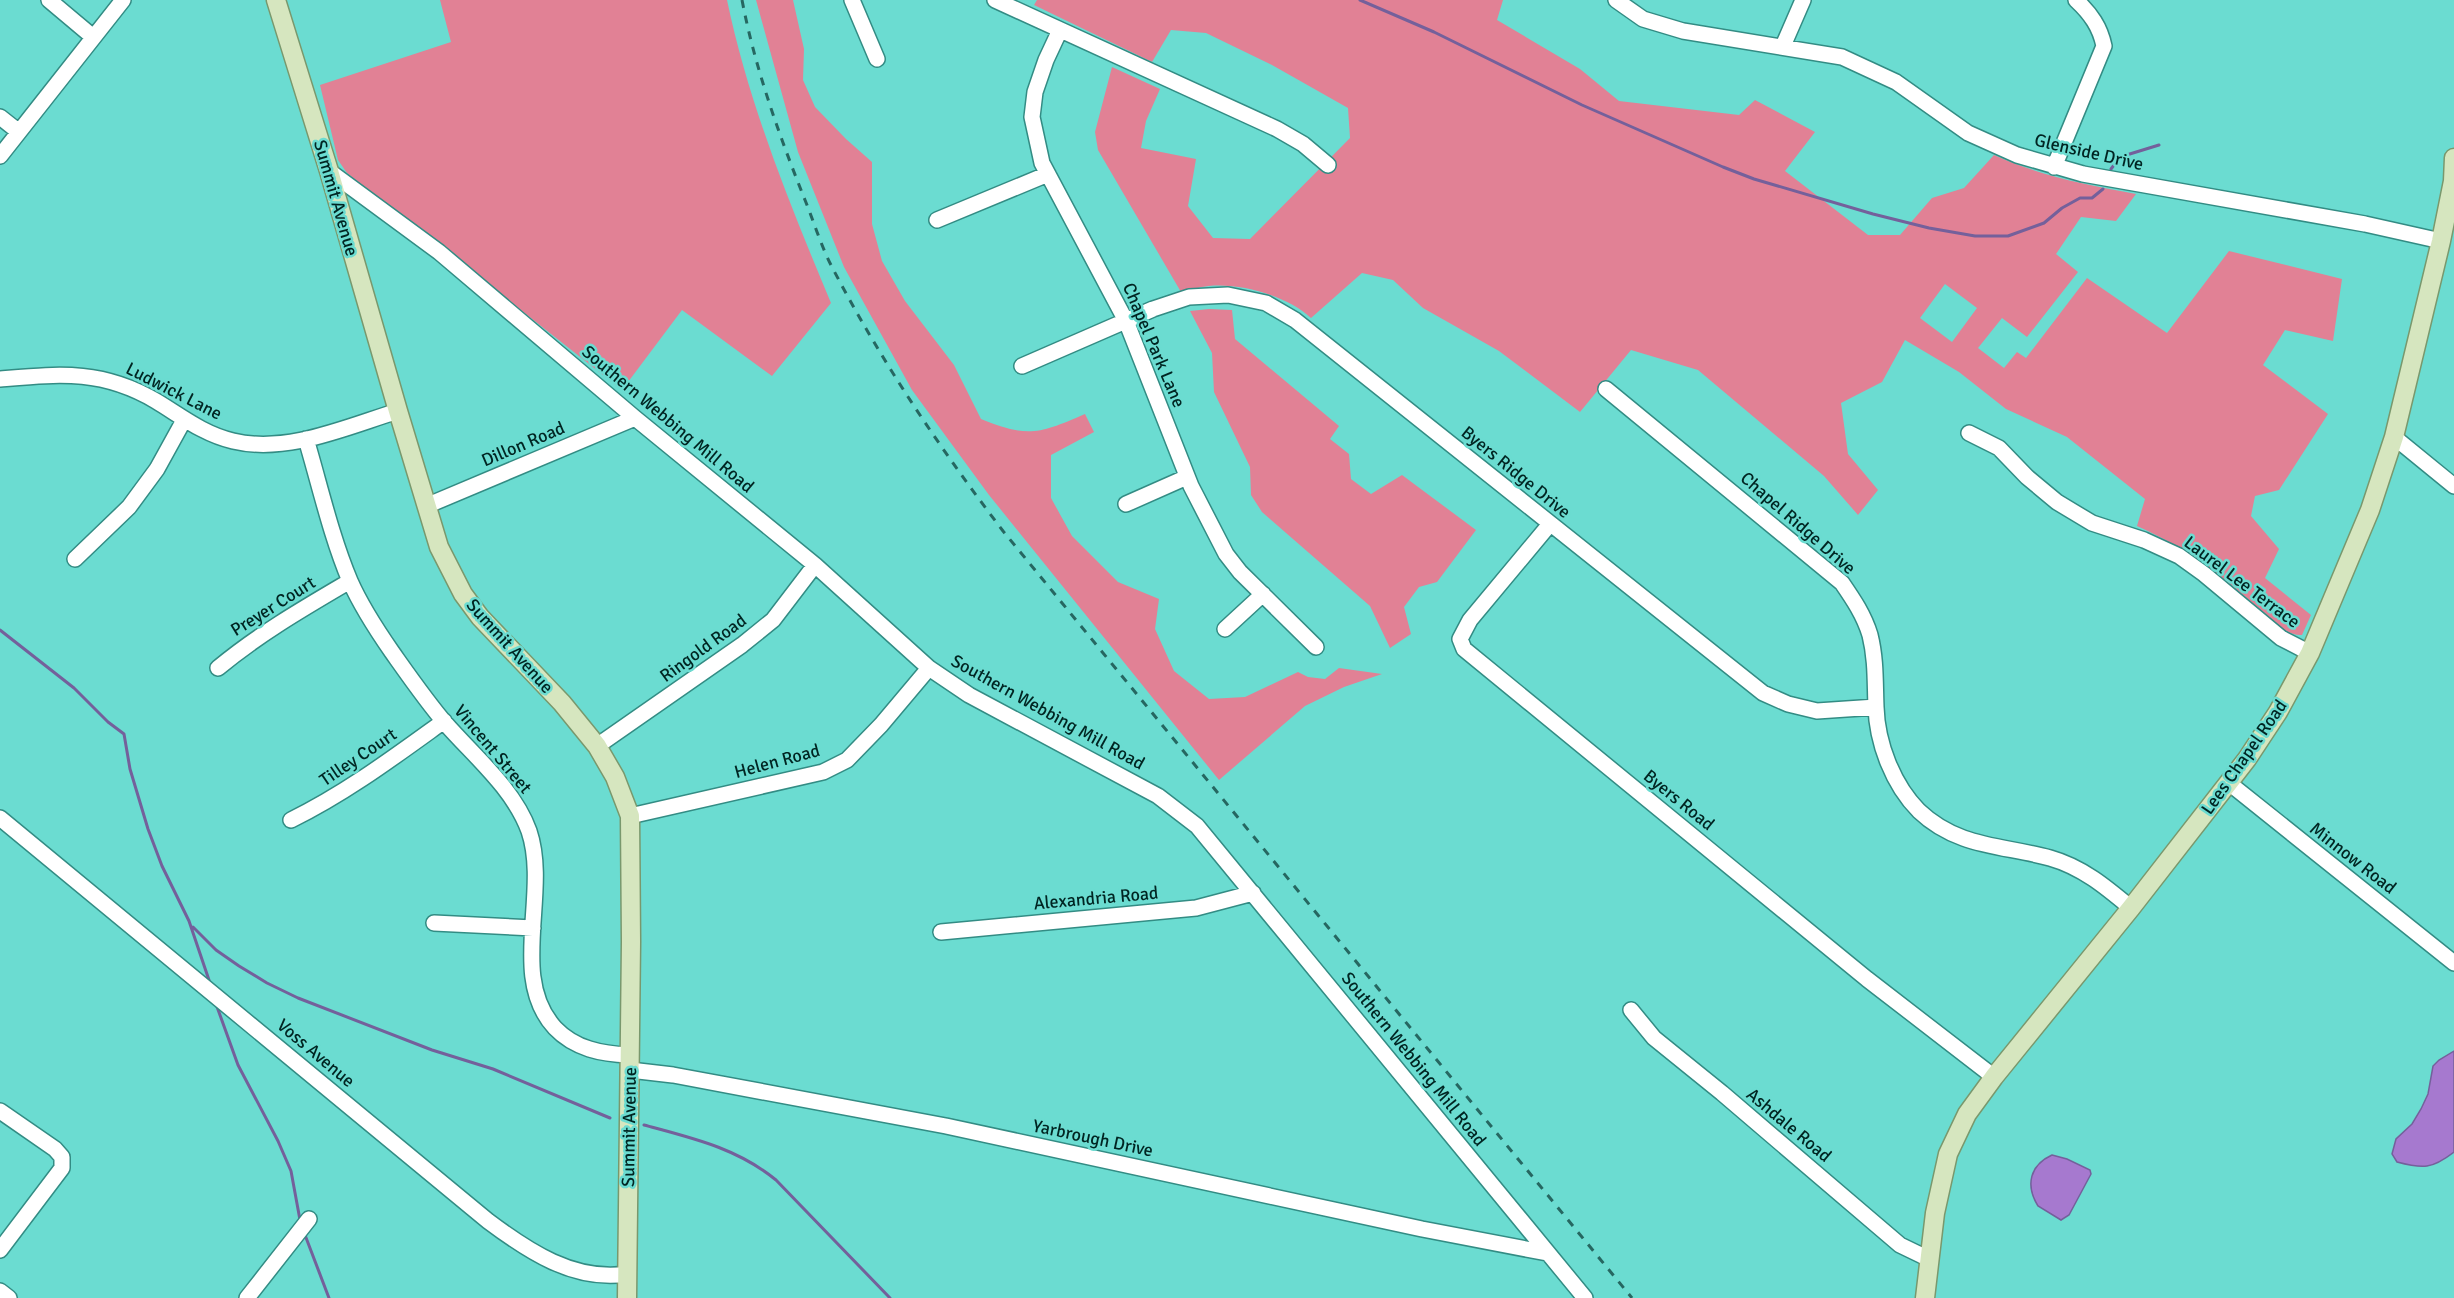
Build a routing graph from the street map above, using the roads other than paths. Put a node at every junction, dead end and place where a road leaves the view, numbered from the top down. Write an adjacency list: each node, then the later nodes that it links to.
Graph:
1 (49, 0): 10 (street)
2 (123, 0): 10 (street)
3 (276, 0): 19 (main road, Summit Avenue)
4 (852, 0): 12 (street)
5 (994, 0): 9 (street)
6 (1616, 0): 11 (street, Glenside Drive)
7 (1803, 0): 11 (street)
8 (2076, 0): 18 (street)
9 (1060, 30): 17 (street); 20 (street, Chapel Park Lane)
10 (93, 37): 14 (street)
11 (1783, 46): 18 (street, Glenside Drive)
12 (877, 59)
13 (0, 117): 14 (street)
14 (19, 132): 15 (street)
15 (0, 156)
16 (2454, 158): 22 (main road, Lees Chapel Road)
17 (1328, 165)
18 (2054, 167): 22 (street, Glenside Drive)
19 (329, 171): 27 (main road, Summit Avenue); 28 (street, Southern Webbing Mill Road)
20 (1048, 174): 21 (street); 23 (street, Chapel Park Lane)
21 (937, 220)
22 (2441, 241): 31 (main road, Lees Chapel Road)
23 (1126, 321): 24 (street, Byers Ridge Drive); 33 (street, Chapel Park Lane); 37 (street, Byers Ridge Drive)
24 (1022, 366)
25 (0, 379): 29 (street, Ludwick Lane)
26 (1606, 389): 47 (street, Chapel Ridge Drive)
27 (398, 411): 32 (street, Ludwick Lane); 36 (main road, Summit Avenue)
28 (635, 418): 36 (street, Dillon Road); 39 (street, Southern Webbing Mill Road)
29 (184, 420): 32 (street, Ludwick Lane); 38 (street)
30 (1969, 433): 44 (street, Laurel Lee Terrace)
31 (2394, 437): 34 (street); 44 (main road, Lees Chapel Road)
32 (306, 438): 40 (street, Vincent Street)
33 (1187, 477): 35 (street); 41 (street, Chapel Park Lane)
34 (2454, 486)
35 (1126, 504)
36 (426, 506): 49 (main road, Summit Avenue)
37 (1550, 524): 47 (street, Byers Ridge Drive); 62 (street, Byers Road)
38 (75, 559)
39 (815, 565): 46 (street, Southern Webbing Mill Road); 49 (street, Ringold Road)
40 (351, 581): 45 (street, Preyer Court); 48 (street, Vincent Street)
41 (1263, 594): 42 (street); 43 (street, Chapel Park Lane)
42 (1225, 629)
43 (1316, 647)
44 (2310, 652): 50 (main road, Lees Chapel Road)
45 (218, 668)
46 (929, 668): 51 (street, Helen Road); 54 (street, Southern Webbing Mill Road)
47 (1876, 707): 55 (street, Chapel Ridge Drive)
48 (444, 721): 53 (street, Tilley Court); 57 (street, Vincent Street)
49 (597, 746): 51 (main road, Summit Avenue)
50 (2229, 783): 55 (main road, Lees Chapel Road); 59 (street, Minnow Road)
51 (630, 816): 61 (main road, Summit Avenue)
52 (0, 818): 68 (street, Voss Avenue)
53 (291, 820)
54 (1253, 893): 58 (street, Alexandria Road); 66 (street, Southern Webbing Mill Road)
55 (2131, 908): 62 (main road, Lees Chapel Road)
56 (434, 923): 57 (street)
57 (533, 928): 61 (street, Vincent Street)
58 (941, 932)
59 (2454, 963)
60 (1631, 1010): 67 (street, Ashdale Road)
61 (629, 1063): 66 (street, Yarbrough Drive); 68 (main road, Summit Avenue)
62 (1994, 1077): 67 (main road, Lees Chapel Road)
63 (0, 1111): 65 (street)
64 (309, 1219): 71 (street)
65 (0, 1250)
66 (1547, 1253): 73 (street, Southern Webbing Mill Road)
67 (1929, 1259): 74 (main road, Lees Chapel Road)
68 (627, 1274): 72 (main road, Summit Avenue)
69 (0, 1291): 70 (street)
70 (9, 1298)
71 (247, 1298)
72 (627, 1298)
73 (1585, 1298)
74 (1924, 1298)

